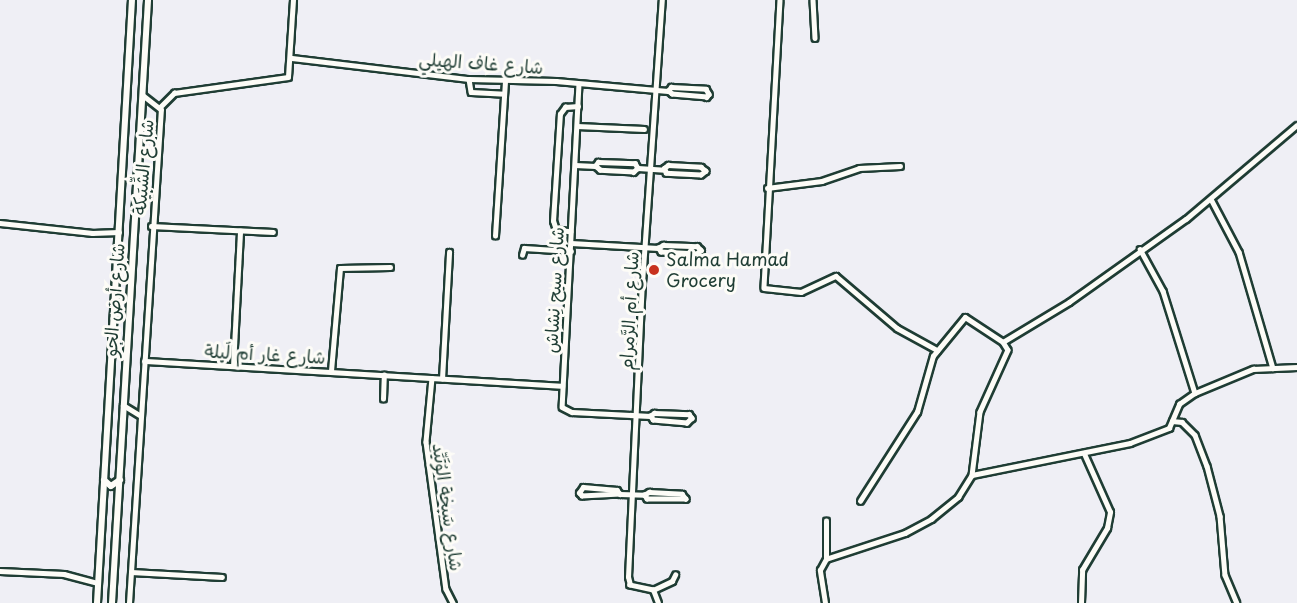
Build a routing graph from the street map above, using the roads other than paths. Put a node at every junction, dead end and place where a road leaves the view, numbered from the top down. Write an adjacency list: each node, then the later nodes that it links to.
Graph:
1 (132, 0): 34 (main road, شارع أرض الجو)
2 (148, 0): 15 (main road, شارع أرض الجو)
3 (293, 0): 8 (street)
4 (662, 0): 12 (street, شارع أم الرَّمرام)
5 (780, 0): 29 (street)
6 (813, 0): 7 (street)
7 (815, 38)
8 (292, 58): 9 (street, شارع غاف الهيلي); 18 (street)
9 (469, 79): 10 (street, شارع غاف الهيلي); 14 (street)
10 (505, 80): 11 (street, شارع غاف الهيلي); 14 (street)
11 (579, 84): 12 (street, شارع غاف الهيلي); 17 (street, شارع سيح نِشاش)
12 (656, 90): 13 (street, شارع غاف الهيلي); 27 (street, شارع أم الرَّمرام)
13 (668, 91): 13 (street, شارع غاف الهيلي)
14 (504, 94): 37 (street)
15 (143, 96): 16 (street, شارع الشِّبَيكة); 19 (main road, شارع أرض الجو)
16 (153, 105): 18 (street, شارع الشِّبَيكة); 19 (street, شارع الشِّبَيكة)
17 (578, 106): 21 (street, شارع سيح نِشاش); 36 (street)
18 (160, 107): 32 (street, شارع الشِّبَيكة)
19 (142, 113): 49 (main road, شارع أرض الجو)
20 (1297, 125): 30 (street)
21 (577, 126): 22 (street); 23 (street, شارع سيح نِشاش)
22 (644, 129)
23 (575, 165): 24 (street); 36 (street, شارع سيح نِشاش)
24 (595, 166): 26 (street); 26 (street)
25 (900, 166): 29 (street)
26 (638, 168): 27 (street)
27 (651, 169): 28 (street); 39 (street, شارع أم الرَّمرام)
28 (664, 170): 28 (street)
29 (767, 188): 51 (street)
30 (1211, 199): 41 (street); 55 (street)
31 (0, 223): 34 (street)
32 (152, 226): 33 (street); 52 (street, شارع الشِّبَيكة)
33 (240, 231): 35 (street); 53 (street)
34 (119, 232): 48 (main road, شارع أرض الجو)
35 (273, 232)
36 (571, 232): 38 (street, شارع سيح نِشاش)
37 (495, 236)
38 (571, 243): 39 (street); 43 (street, شارع سيح نِشاش)
39 (646, 248): 40 (street); 65 (street, شارع أم الرَّمرام)
40 (658, 249): 40 (street)
41 (1140, 249): 50 (street); 61 (street)
42 (549, 250): 43 (street); 45 (street); 46 (street)
43 (571, 251): 60 (street, شارع سيح نِشاش)
44 (449, 252): 59 (street)
45 (522, 255)
46 (549, 258)
47 (390, 267): 56 (street)
48 (113, 319): 49 (main road); 71 (main road, شارع أرض الجو)
49 (126, 326): 63 (main road, شارع أرض الجو)
50 (1003, 342): 51 (street); 70 (street)
51 (936, 350): 76 (street)
52 (144, 361): 53 (street, شارع غار أم لَيلة); 64 (street, شارع الشِّبَيكة)
53 (233, 366): 56 (street, شارع غار أم لَيلة)
54 (1297, 367): 55 (street)
55 (1273, 368): 61 (street)
56 (331, 371): 57 (street, شارع غار أم لَيلة)
57 (384, 375): 58 (street, شارع غار أم لَيلة); 62 (street)
58 (432, 378): 59 (street, شارع غار أم لَيلة); 88 (street, شارع سَبخة الوُتَيِّد)
59 (442, 379): 60 (street, شارع غار أم لَيلة)
60 (562, 386): 65 (street, شارع سيح نِشاش)
61 (1196, 393): 67 (street)
62 (383, 399)
63 (123, 405): 64 (street); 68 (main road, شارع أرض الجو)
64 (138, 415): 68 (street); 80 (street, شارع الشِّبَيكة)
65 (637, 415): 66 (street, شارع سيح نِشاش); 74 (street, شارع أم الرَّمرام)
66 (650, 416): 66 (street, شارع سيح نِشاش)
67 (1172, 421): 69 (street); 92 (street)
68 (123, 422): 72 (main road, شارع أرض الجو)
69 (1084, 454): 70 (street); 91 (street)
70 (972, 475): 78 (street)
71 (104, 480): 72 (main road); 83 (main road, شارع أرض الجو)
72 (120, 480): 86 (main road, شارع أرض الجو)
73 (620, 494): 73 (street); 74 (street)
74 (632, 495): 75 (street); 84 (street, شارع أم الرَّمرام)
75 (644, 495): 75 (street)
76 (860, 501)
77 (826, 521): 78 (street)
78 (826, 559): 90 (street)
79 (0, 571): 83 (street)
80 (131, 572): 82 (street); 87 (street, شارع الشِّبَيكة)
81 (675, 575): 84 (street)
82 (222, 577)
83 (98, 583): 85 (main road, شارع أرض الجو)
84 (653, 590): 89 (street)
85 (97, 603)
86 (112, 603)
87 (129, 603)
88 (453, 603)
89 (657, 603)
90 (825, 603)
91 (1081, 603)
92 (1237, 603)

